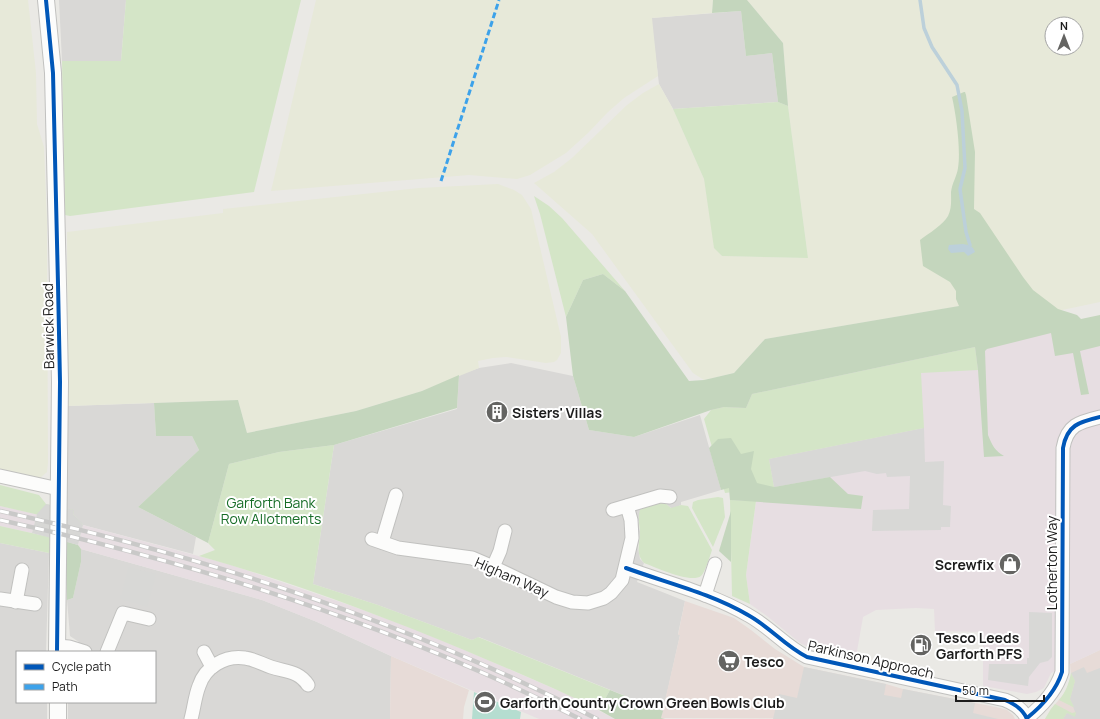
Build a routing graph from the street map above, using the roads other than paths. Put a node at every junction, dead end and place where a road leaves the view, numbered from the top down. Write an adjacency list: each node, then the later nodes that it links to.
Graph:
1 (46, 0): 4 (street, Barwick Road)
2 (1100, 417): 26 (street, Lotherton Way)
3 (0, 476): 4 (street)
4 (59, 489): 19 (street, Barwick Road)
5 (396, 495): 11 (street, Higham Way)
6 (670, 497): 7 (street)
7 (627, 506): 8 (street); 12 (street, Higham Way)
8 (613, 510)
9 (505, 531): 11 (street)
10 (715, 564): 14 (street)
11 (493, 567): 12 (street, Higham Way)
12 (626, 568): 14 (street, Parkinson Approach)
13 (22, 570): 16 (street)
14 (705, 595): 26 (street, Parkinson Approach)
15 (0, 599): 16 (street)
16 (16, 602): 17 (street)
17 (35, 604)
18 (149, 619): 21 (street)
19 (57, 649): 20 (street)
20 (81, 651)
21 (107, 651)
22 (204, 652): 23 (street)
23 (212, 667): 24 (street); 28 (street)
24 (308, 685)
25 (58, 703): 27 (street)
26 (1027, 718)
27 (58, 719)
28 (192, 719)

